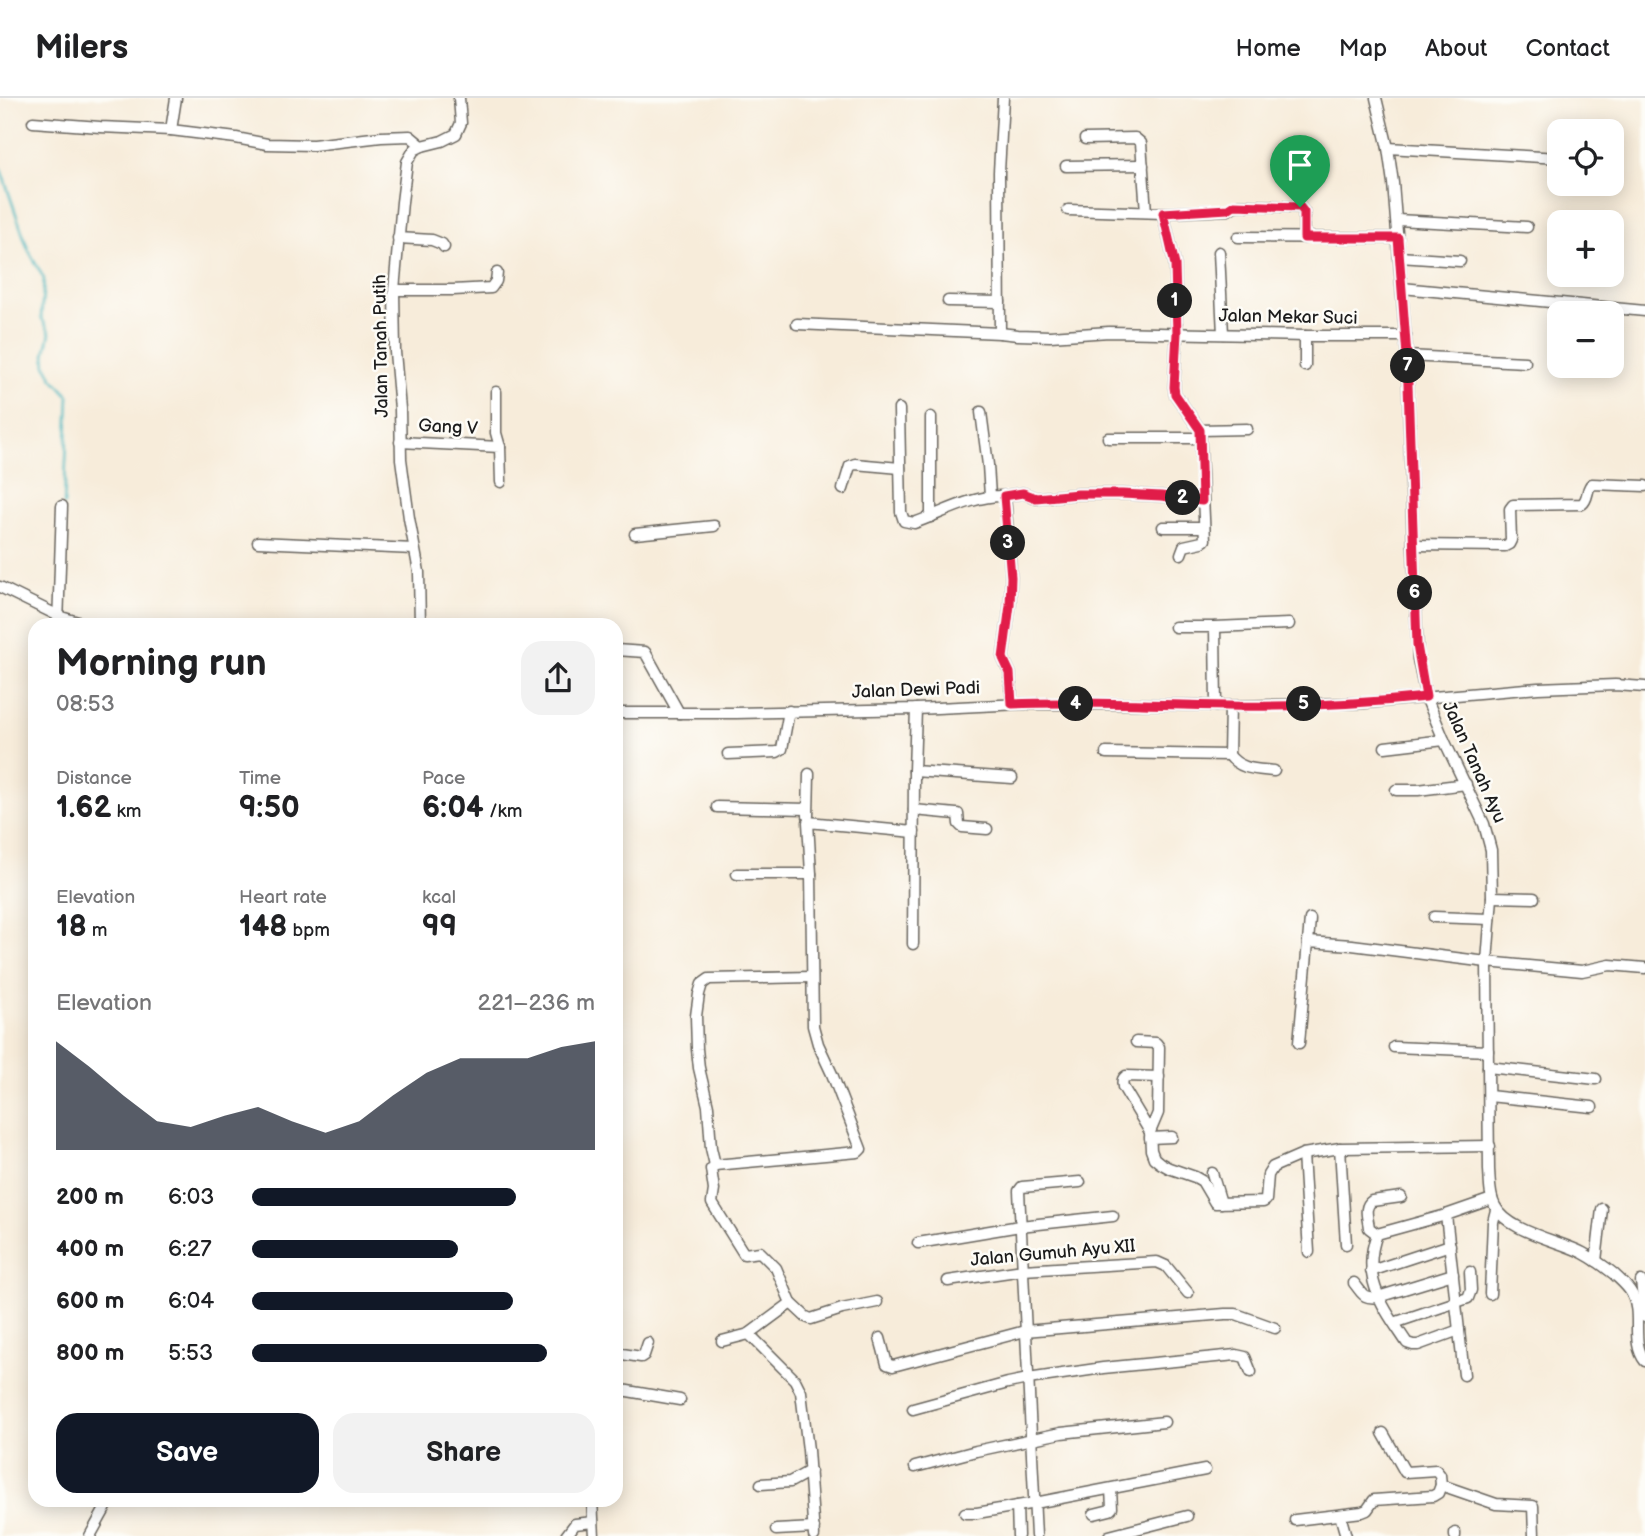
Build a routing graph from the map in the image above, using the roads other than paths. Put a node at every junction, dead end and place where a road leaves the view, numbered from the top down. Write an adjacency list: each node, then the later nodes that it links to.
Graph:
1 (176, 98): 6 (street)
2 (459, 98): 8 (street)
3 (1003, 98): 30 (street)
4 (1376, 98): 9 (street, Jalan Tanah Ayu)
5 (33, 122): 6 (street)
6 (171, 130): 8 (street)
7 (1085, 139): 11 (street)
8 (422, 146): 19 (street, Jalan Tanah Putih)
9 (1388, 148): 10 (street); 16 (street, Jalan Tanah Ayu)
10 (1547, 157)
11 (1143, 165): 12 (street); 14 (street)
12 (1066, 166)
13 (1068, 209): 14 (street)
14 (1146, 212): 15 (street)
15 (1163, 213): 20 (street); 34 (street)
16 (1396, 220): 17 (street); 21 (street, Jalan Tanah Ayu)
17 (1527, 227)
18 (1238, 237): 20 (street)
19 (398, 238): 22 (street); 28 (street, Jalan Tanah Putih)
20 (1304, 238): 21 (street)
21 (1398, 238): 24 (street, Jalan Tanah Ayu)
22 (444, 247)
23 (1219, 252): 35 (street)
24 (1399, 257): 25 (street); 27 (street, Jalan Tanah Ayu)
25 (1460, 261)
26 (497, 274): 28 (street)
27 (1402, 288): 31 (street); 37 (street, Jalan Tanah Ayu)
28 (394, 290): 48 (street, Jalan Tanah Putih)
29 (948, 301): 30 (street)
30 (1000, 302): 33 (street)
31 (1645, 311)
32 (797, 324): 33 (street, Jalan Mekar Suci)
33 (1000, 333): 34 (street, Jalan Mekar Suci)
34 (1177, 333): 35 (street, Jalan Mekar Suci); 46 (street)
35 (1223, 334): 36 (street, Jalan Mekar Suci)
36 (1305, 336): 37 (street, Jalan Mekar Suci); 40 (street)
37 (1406, 336): 38 (street, Jalan Tanah Ayu)
38 (1407, 356): 39 (street); 64 (street, Jalan Tanah Ayu)
39 (1525, 362)
40 (1305, 366)
41 (496, 392): 49 (street)
42 (899, 409): 50 (street)
43 (981, 412): 54 (street)
44 (931, 417): 58 (street)
45 (1247, 429): 46 (street)
46 (1200, 434): 47 (street); 56 (street)
47 (1108, 439)
48 (400, 442): 49 (street, Gang V); 65 (street, Jalan Tanah Putih)
49 (500, 447): 51 (street, Gang V)
50 (900, 468): 53 (street); 58 (street)
51 (501, 482)
52 (1645, 486): 64 (street)
53 (843, 489)
54 (990, 496): 55 (street); 58 (street)
55 (1004, 496): 56 (street); 77 (street)
56 (1202, 501): 61 (street)
57 (62, 506): 69 (street)
58 (931, 517)
59 (714, 526): 62 (street)
60 (1163, 527): 61 (street)
61 (1204, 527): 66 (street)
62 (635, 534)
63 (258, 542): 65 (street)
64 (1413, 545): 76 (street, Jalan Tanah Ayu)
65 (414, 549): 70 (street, Jalan Tanah Putih)
66 (1181, 554)
67 (0, 587): 68 (street)
68 (59, 618)
69 (61, 618)
70 (420, 618)
71 (1289, 624): 73 (street)
72 (1175, 627): 73 (street)
73 (1215, 627): 78 (street)
74 (623, 650): 83 (street)
75 (1645, 687): 76 (street, Jalan Dewi Padi)
76 (1426, 697): 79 (street, Jalan Dewi Padi); 84 (street, Jalan Tanah Ayu)
77 (1017, 704): 78 (street, Jalan Dewi Padi); 80 (street, Jalan Dewi Padi)
78 (1216, 706): 79 (street, Jalan Dewi Padi)
79 (1230, 706): 88 (street)
80 (916, 709): 81 (street, Jalan Dewi Padi); 89 (street)
81 (789, 712): 83 (street, Jalan Dewi Padi); 87 (street)
82 (623, 713): 83 (street, Jalan Dewi Padi)
83 (678, 713)
84 (1444, 740): 85 (street); 93 (street, Jalan Tanah Ayu)
85 (1385, 747)
86 (1106, 752): 88 (street)
87 (728, 754)
88 (1229, 755): 90 (street)
89 (914, 771): 92 (street); 97 (street)
90 (1274, 771)
91 (809, 774): 96 (street)
92 (1012, 778)
93 (1466, 784): 94 (street); 103 (street, Jalan Tanah Ayu)
94 (1396, 790)
95 (717, 807): 96 (street)
96 (807, 809): 98 (street)
97 (914, 810): 99 (street); 100 (street)
98 (808, 822): 100 (street); 102 (street)
99 (987, 829)
100 (914, 832): 109 (street)
101 (737, 874): 102 (street)
102 (811, 874): 112 (street)
103 (1492, 897): 104 (street); 107 (street, Jalan Tanah Ayu)
104 (1534, 898)
105 (1434, 917): 107 (street)
106 (1310, 919): 108 (street)
107 (1490, 919): 110 (street, Jalan Tanah Ayu)
108 (1308, 942): 110 (street); 114 (street)
109 (913, 944)
110 (1487, 962): 111 (street); 116 (street, Jalan Tanah Ayu)
111 (1645, 968)
112 (812, 977): 127 (street); 127 (street)
113 (1136, 1042): 118 (street)
114 (1299, 1043)
115 (1394, 1047): 116 (street)
116 (1488, 1051): 117 (street, Jalan Tanah Ayu)
117 (1488, 1068): 119 (street); 120 (street, Jalan Tanah Ayu)
118 (1158, 1077): 122 (street); 122 (street)
119 (1597, 1079)
120 (1489, 1096): 121 (street); 124 (street, Jalan Tanah Ayu)
121 (1592, 1107)
122 (1150, 1135): 123 (street); 131 (street)
123 (1172, 1137)
124 (1490, 1146): 125 (street); 132 (street, Jalan Tanah Ayu)
125 (1340, 1148): 126 (street); 139 (street)
126 (1303, 1154): 131 (street); 141 (street)
127 (715, 1166): 155 (street)
128 (1212, 1173): 131 (street)
129 (1080, 1182): 136 (street)
130 (1401, 1196): 137 (street)
131 (1221, 1203)
132 (1494, 1205): 134 (street); 142 (street); 151 (street, Jalan Tanah Ayu)
133 (1602, 1209): 142 (street)
134 (1446, 1214): 137 (street); 140 (street)
135 (1112, 1216): 136 (street)
136 (1020, 1226): 138 (street); 143 (street)
137 (1377, 1234): 144 (street)
138 (918, 1243)
139 (1346, 1244)
140 (1450, 1245): 144 (street); 146 (street)
141 (1309, 1252)
142 (1596, 1261): 166 (street)
143 (1023, 1270): 147 (street, Jalan Gumuh Ayu XII); 150 (street, Jalan Gumuh Ayu XII); 160 (street)
144 (1371, 1271): 152 (street)
145 (1470, 1272): 154 (street)
146 (1453, 1274): 152 (street); 154 (street)
147 (948, 1281)
148 (1641, 1281): 156 (street)
149 (1354, 1283): 152 (street)
150 (1188, 1293)
151 (1490, 1294)
152 (1378, 1297): 157 (street)
153 (877, 1302): 155 (street)
154 (1457, 1302): 157 (street); 159 (street)
155 (791, 1303): 161 (street)
156 (1645, 1317)
157 (1394, 1322): 159 (street)
158 (1275, 1328): 160 (street)
159 (1459, 1330): 168 (street)
160 (1026, 1331): 162 (street); 169 (street)
161 (752, 1332): 163 (street); 178 (street)
162 (880, 1338)
163 (722, 1341)
164 (648, 1343): 165 (street)
165 (623, 1354)
166 (1645, 1361)
167 (1251, 1371): 169 (street)
168 (1464, 1375)
169 (1027, 1379): 172 (street); 175 (street)
170 (623, 1390): 171 (street)
171 (680, 1400)
172 (913, 1409)
173 (1164, 1422): 175 (street)
174 (1383, 1433): 180 (street)
175 (1032, 1439): 176 (street); 182 (street)
176 (915, 1466)
177 (1205, 1470): 181 (street)
178 (810, 1471): 179 (street); 192 (street)
179 (761, 1484)
180 (1441, 1485): 188 (street); 200 (street)
181 (1111, 1489): 182 (street); 187 (street)
182 (1035, 1503): 183 (street); 197 (street)
183 (1017, 1506): 186 (street); 196 (street)
184 (106, 1507): 193 (street)
185 (592, 1512): 194 (street); 195 (street)
186 (965, 1513)
187 (1094, 1514)
188 (1340, 1515): 190 (street); 199 (street)
189 (1187, 1516): 198 (street)
190 (1295, 1520)
191 (776, 1530): 192 (street)
192 (814, 1532)
193 (90, 1536)
194 (566, 1536)
195 (594, 1536)
196 (1018, 1536)
197 (1036, 1536)
198 (1109, 1536)
199 (1346, 1536)
200 (1534, 1536)

